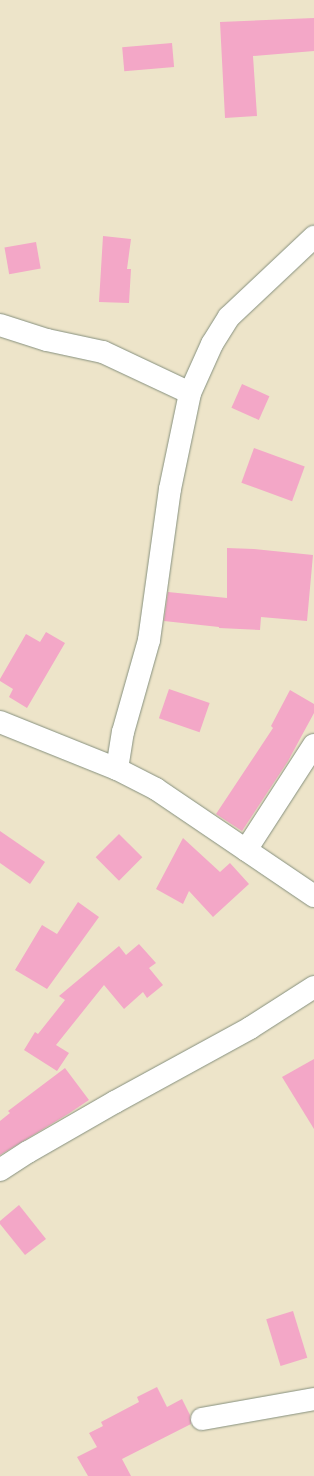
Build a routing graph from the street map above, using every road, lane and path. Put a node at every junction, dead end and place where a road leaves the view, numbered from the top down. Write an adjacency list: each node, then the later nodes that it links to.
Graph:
1 (314, 237): 3 (street)
2 (0, 325): 3 (street)
3 (190, 393): 6 (street)
4 (0, 722): 6 (street)
5 (314, 745): 7 (street)
6 (117, 769): 7 (street)
7 (246, 850): 8 (street)
8 (314, 896)
9 (314, 987): 10 (street)
10 (0, 1170)
11 (314, 1399): 12 (street)
12 (202, 1419)

